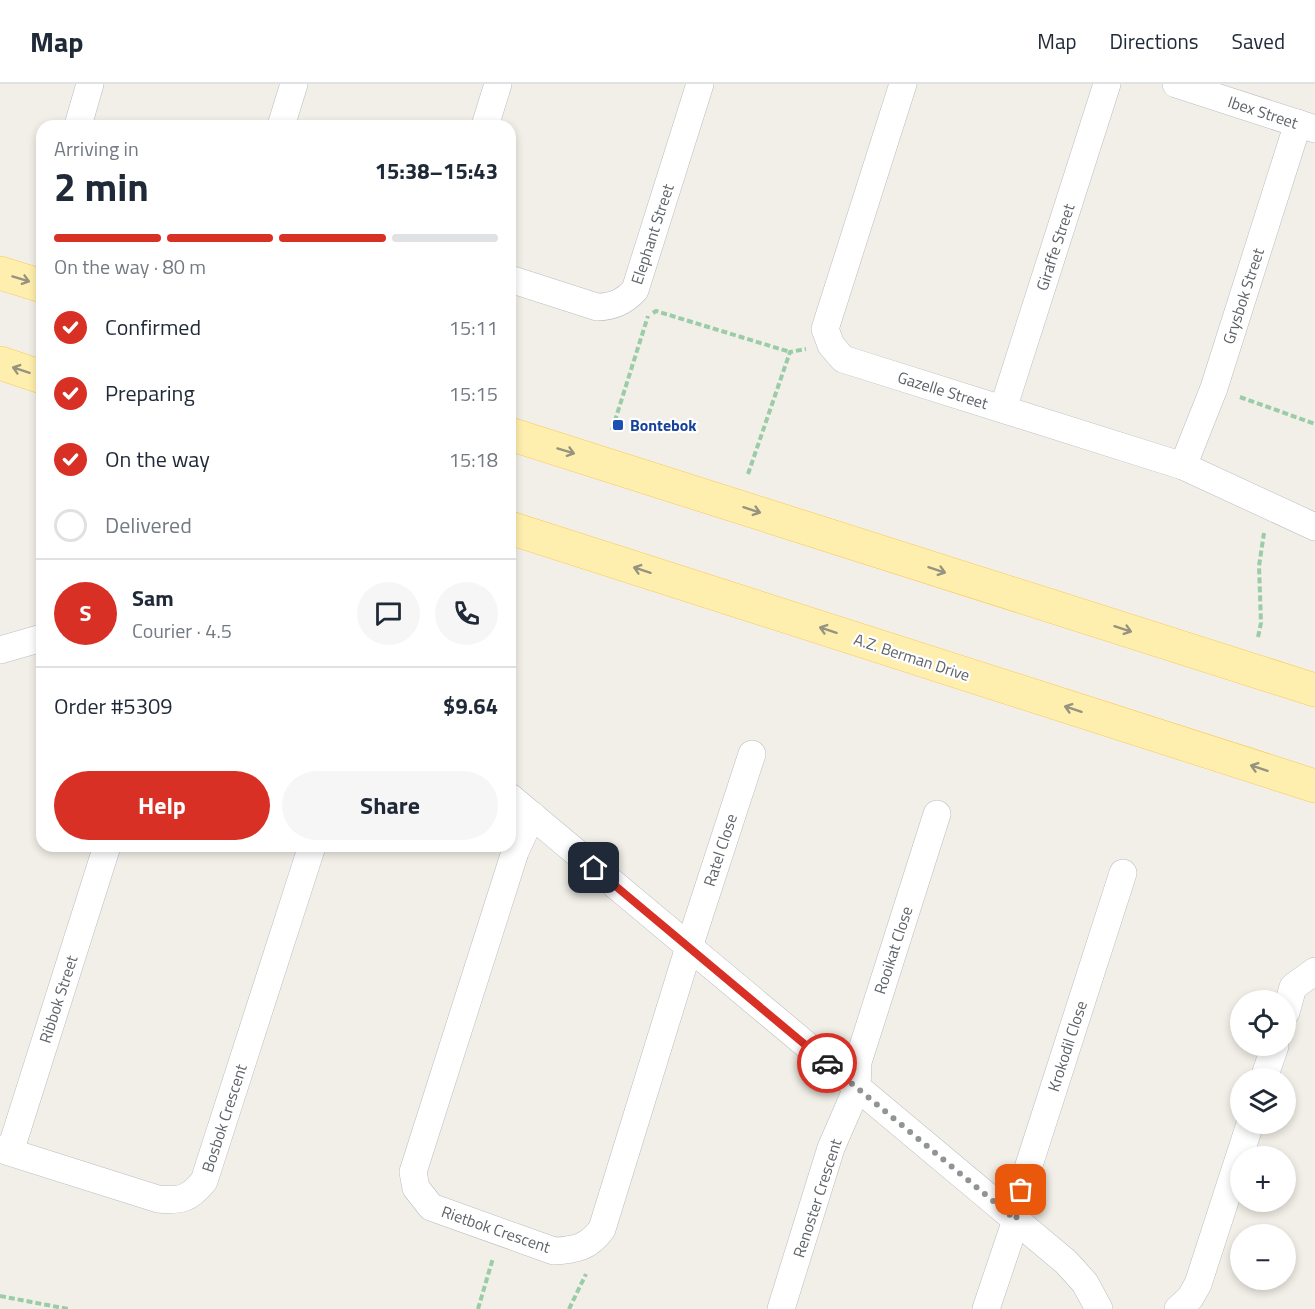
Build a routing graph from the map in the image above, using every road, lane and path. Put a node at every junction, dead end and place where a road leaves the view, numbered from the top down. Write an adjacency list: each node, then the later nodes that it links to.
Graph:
1 (90, 84): 8 (street)
2 (294, 84): 9 (street)
3 (498, 84): 10 (street)
4 (700, 84): 15 (street, Elephant Street)
5 (903, 84): 16 (street)
6 (1107, 84): 21 (street, Giraffe Street)
7 (1176, 84): 11 (street, Ibex Street)
8 (80, 120)
9 (283, 120)
10 (487, 120)
11 (1307, 126): 20 (street, Grysbok Street)
12 (0, 273): 14 (main road, one-way to 14)
13 (516, 281): 15 (street, Elephant Street)
14 (36, 284)
15 (637, 307): 17 (path); 23 (path)
16 (831, 345): 17 (path); 21 (street, Gazelle Street)
17 (790, 352): 26 (path)
18 (0, 363): 19 (main road, one-way to 18)
19 (36, 375)
20 (1214, 388): 22 (path); 25 (street, Grysbok Street)
21 (1002, 409): 25 (street, Gazelle Street)
22 (1315, 424)
23 (612, 430)
24 (516, 436): 33 (main road, one-way to 33)
25 (1184, 466): 27 (street, Gazelle Street)
26 (748, 474)
27 (1270, 506): 28 (street, Gazelle Street); 30 (path)
28 (1315, 527)
29 (516, 530): 35 (main road, A.Z. Berman Drive, one-way to 29)
30 (1258, 638)
31 (36, 640): 32 (street)
32 (0, 650)
33 (1315, 690)
34 (752, 754): 44 (street, Ratel Close)
35 (1315, 786)
36 (516, 802): 38 (street)
37 (937, 814): 47 (street, Rooikat Close)
38 (532, 815): 39 (street, Rietbok Crescent); 44 (street)
39 (516, 850)
40 (105, 852): 49 (street, Ribbok Street)
41 (310, 852): 49 (street, Bosbok Crescent)
42 (515, 852): 51 (street, Rietbok Crescent)
43 (1123, 873): 50 (street, Krokodil Close)
44 (689, 947): 47 (street); 52 (street)
45 (1315, 971): 46 (street)
46 (1292, 990)
47 (857, 1088): 50 (street); 57 (street, Renoster Crescent)
48 (1247, 1134): 60 (street)
49 (5, 1150)
50 (1016, 1220): 58 (street); 59 (street)
51 (500, 1231): 52 (street, Rietbok Crescent); 55 (path)
52 (583, 1247): 56 (path)
53 (0, 1296): 54 (path)
54 (68, 1309)
55 (478, 1309)
56 (569, 1309)
57 (781, 1309)
58 (986, 1309)
59 (1099, 1309)
60 (1178, 1309)

